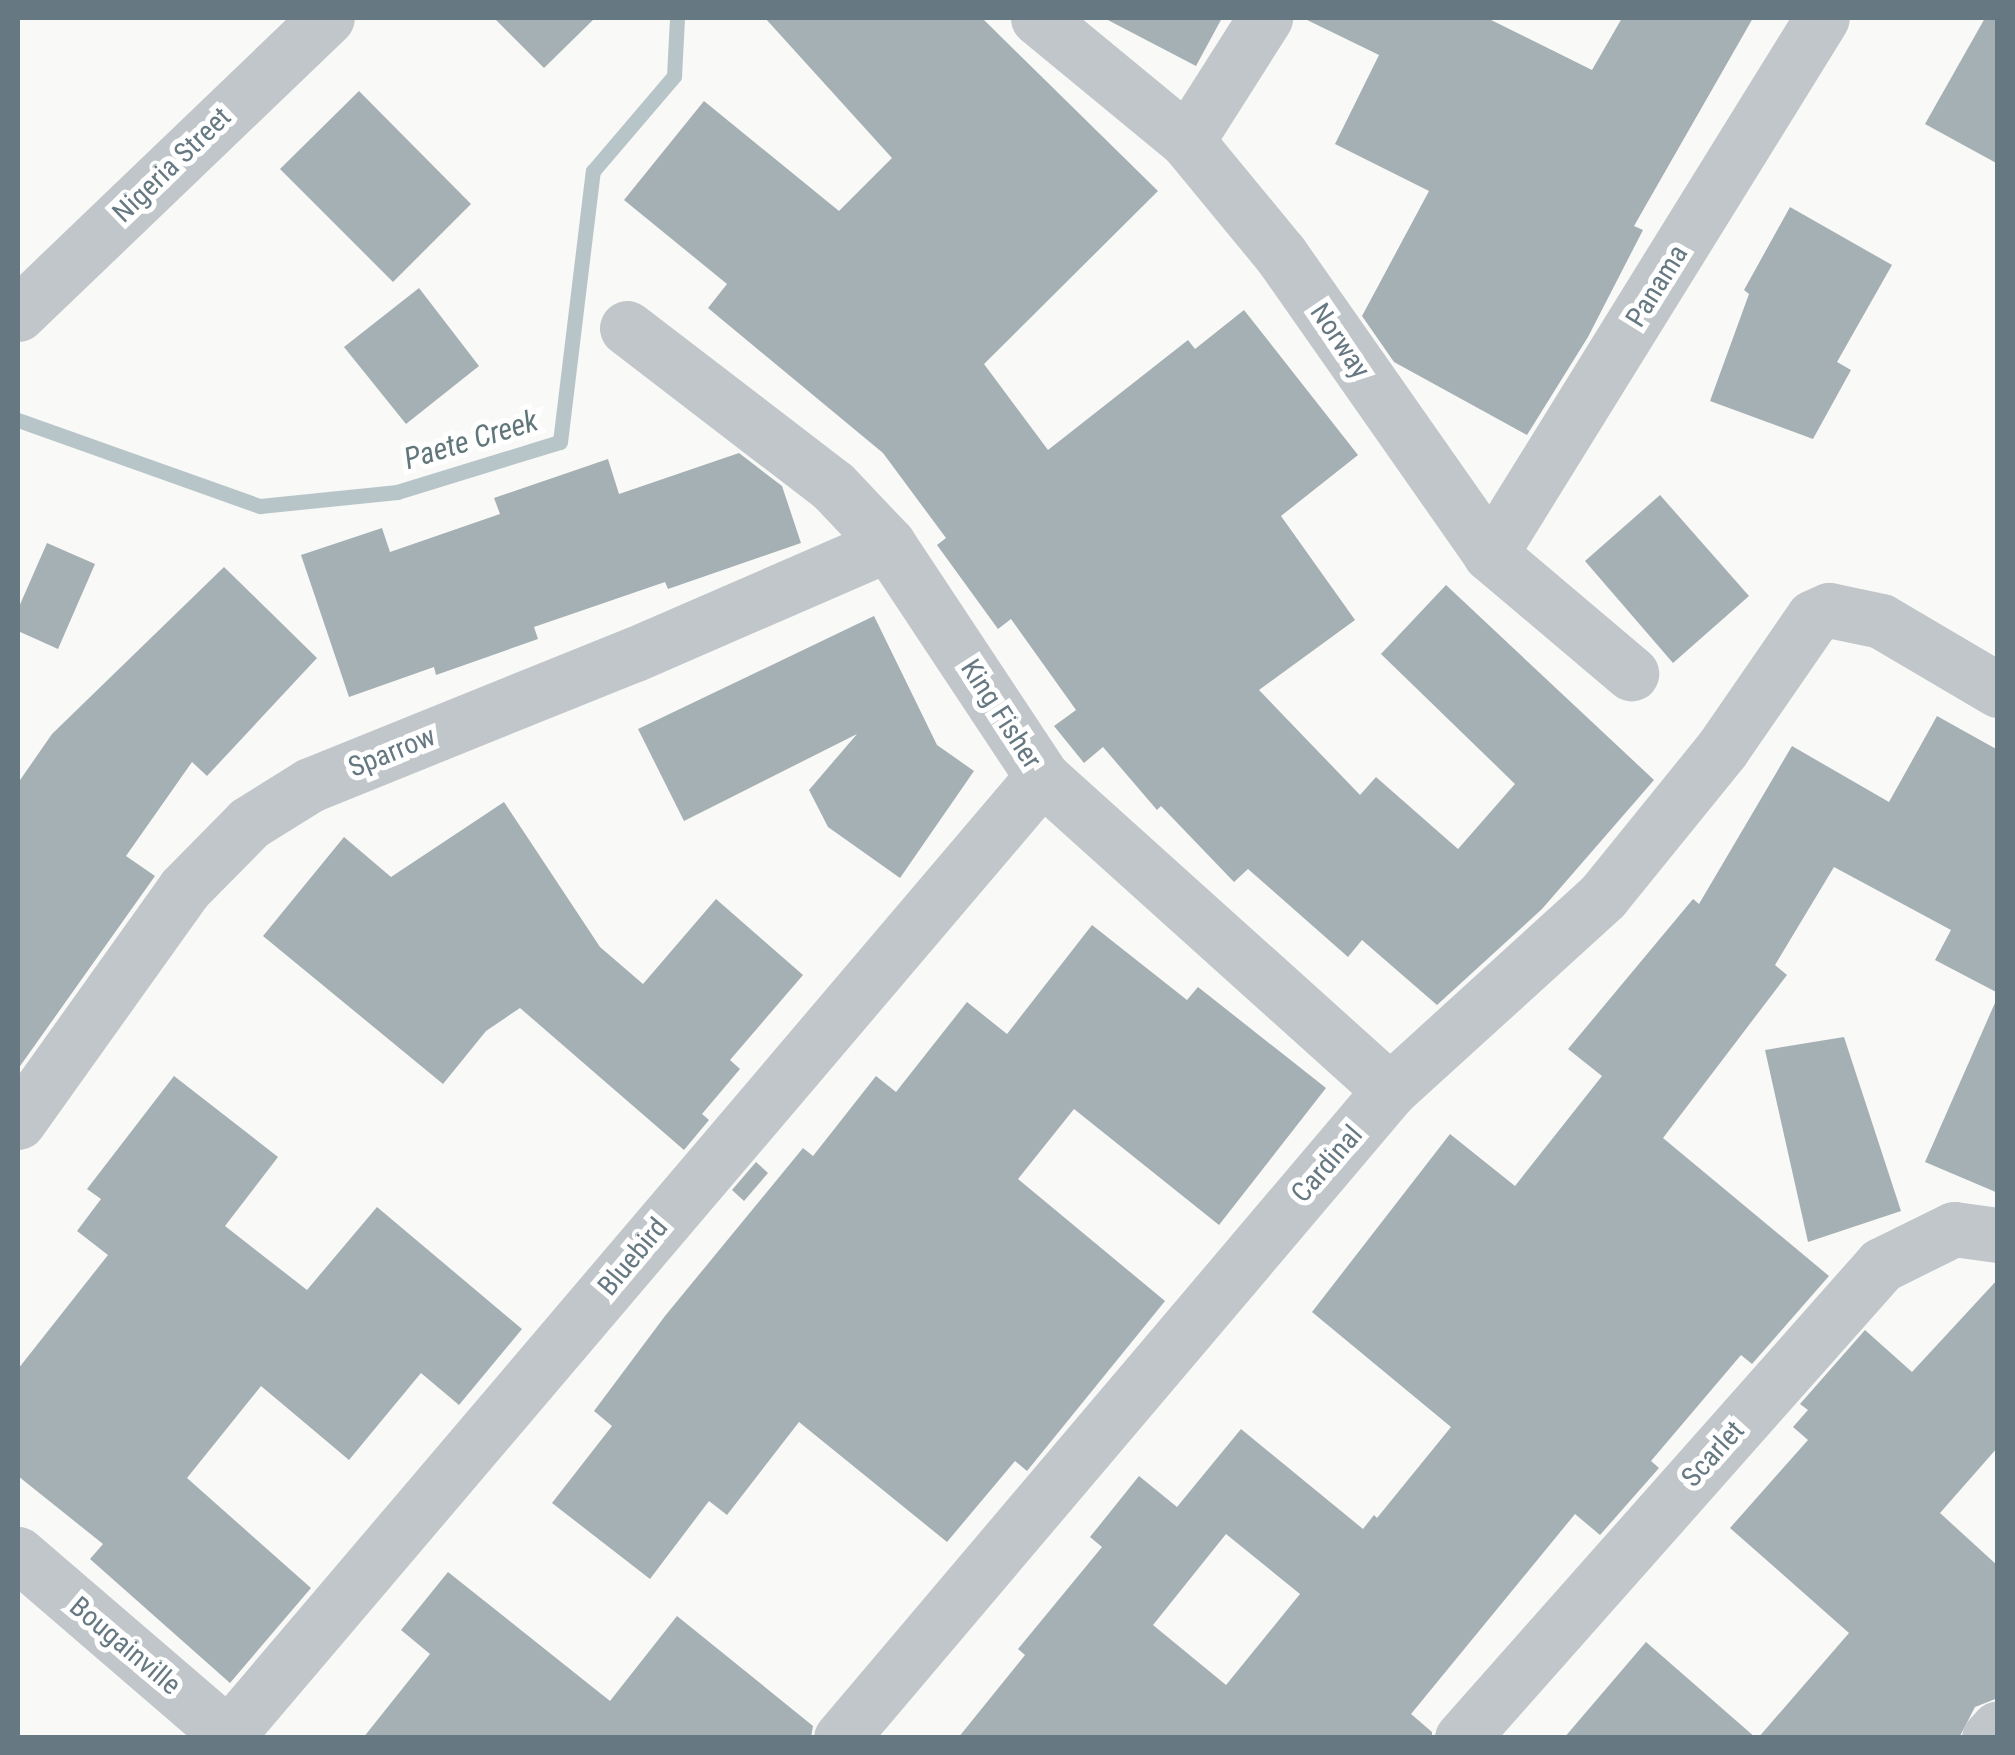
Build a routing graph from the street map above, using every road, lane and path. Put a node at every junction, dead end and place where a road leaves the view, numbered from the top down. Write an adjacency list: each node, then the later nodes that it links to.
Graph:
1 (327, 18): 6 (street, Nigeria Street)
2 (1038, 18): 5 (street, Norway)
3 (1265, 18): 5 (street)
4 (1822, 18): 9 (street, Panama)
5 (1186, 141): 9 (street, Norway)
6 (18, 314)
7 (627, 328): 8 (street, King Fisher)
8 (888, 544): 12 (street, King Fisher); 14 (street, Sparrow)
9 (1490, 554): 10 (street, Norway)
10 (1632, 673)
11 (1998, 690): 13 (street, Cardinal)
12 (1042, 776): 13 (street, King Fisher); 18 (street, Bluebird)
13 (1390, 1090): 19 (street, Cardinal)
14 (18, 1122)
15 (1998, 1235): 20 (street, Scarlet)
16 (18, 1554): 18 (street, Bougainville)
17 (1998, 1728): 21 (street)
18 (228, 1736)
19 (841, 1738)
20 (1462, 1738)
21 (1989, 1738)

